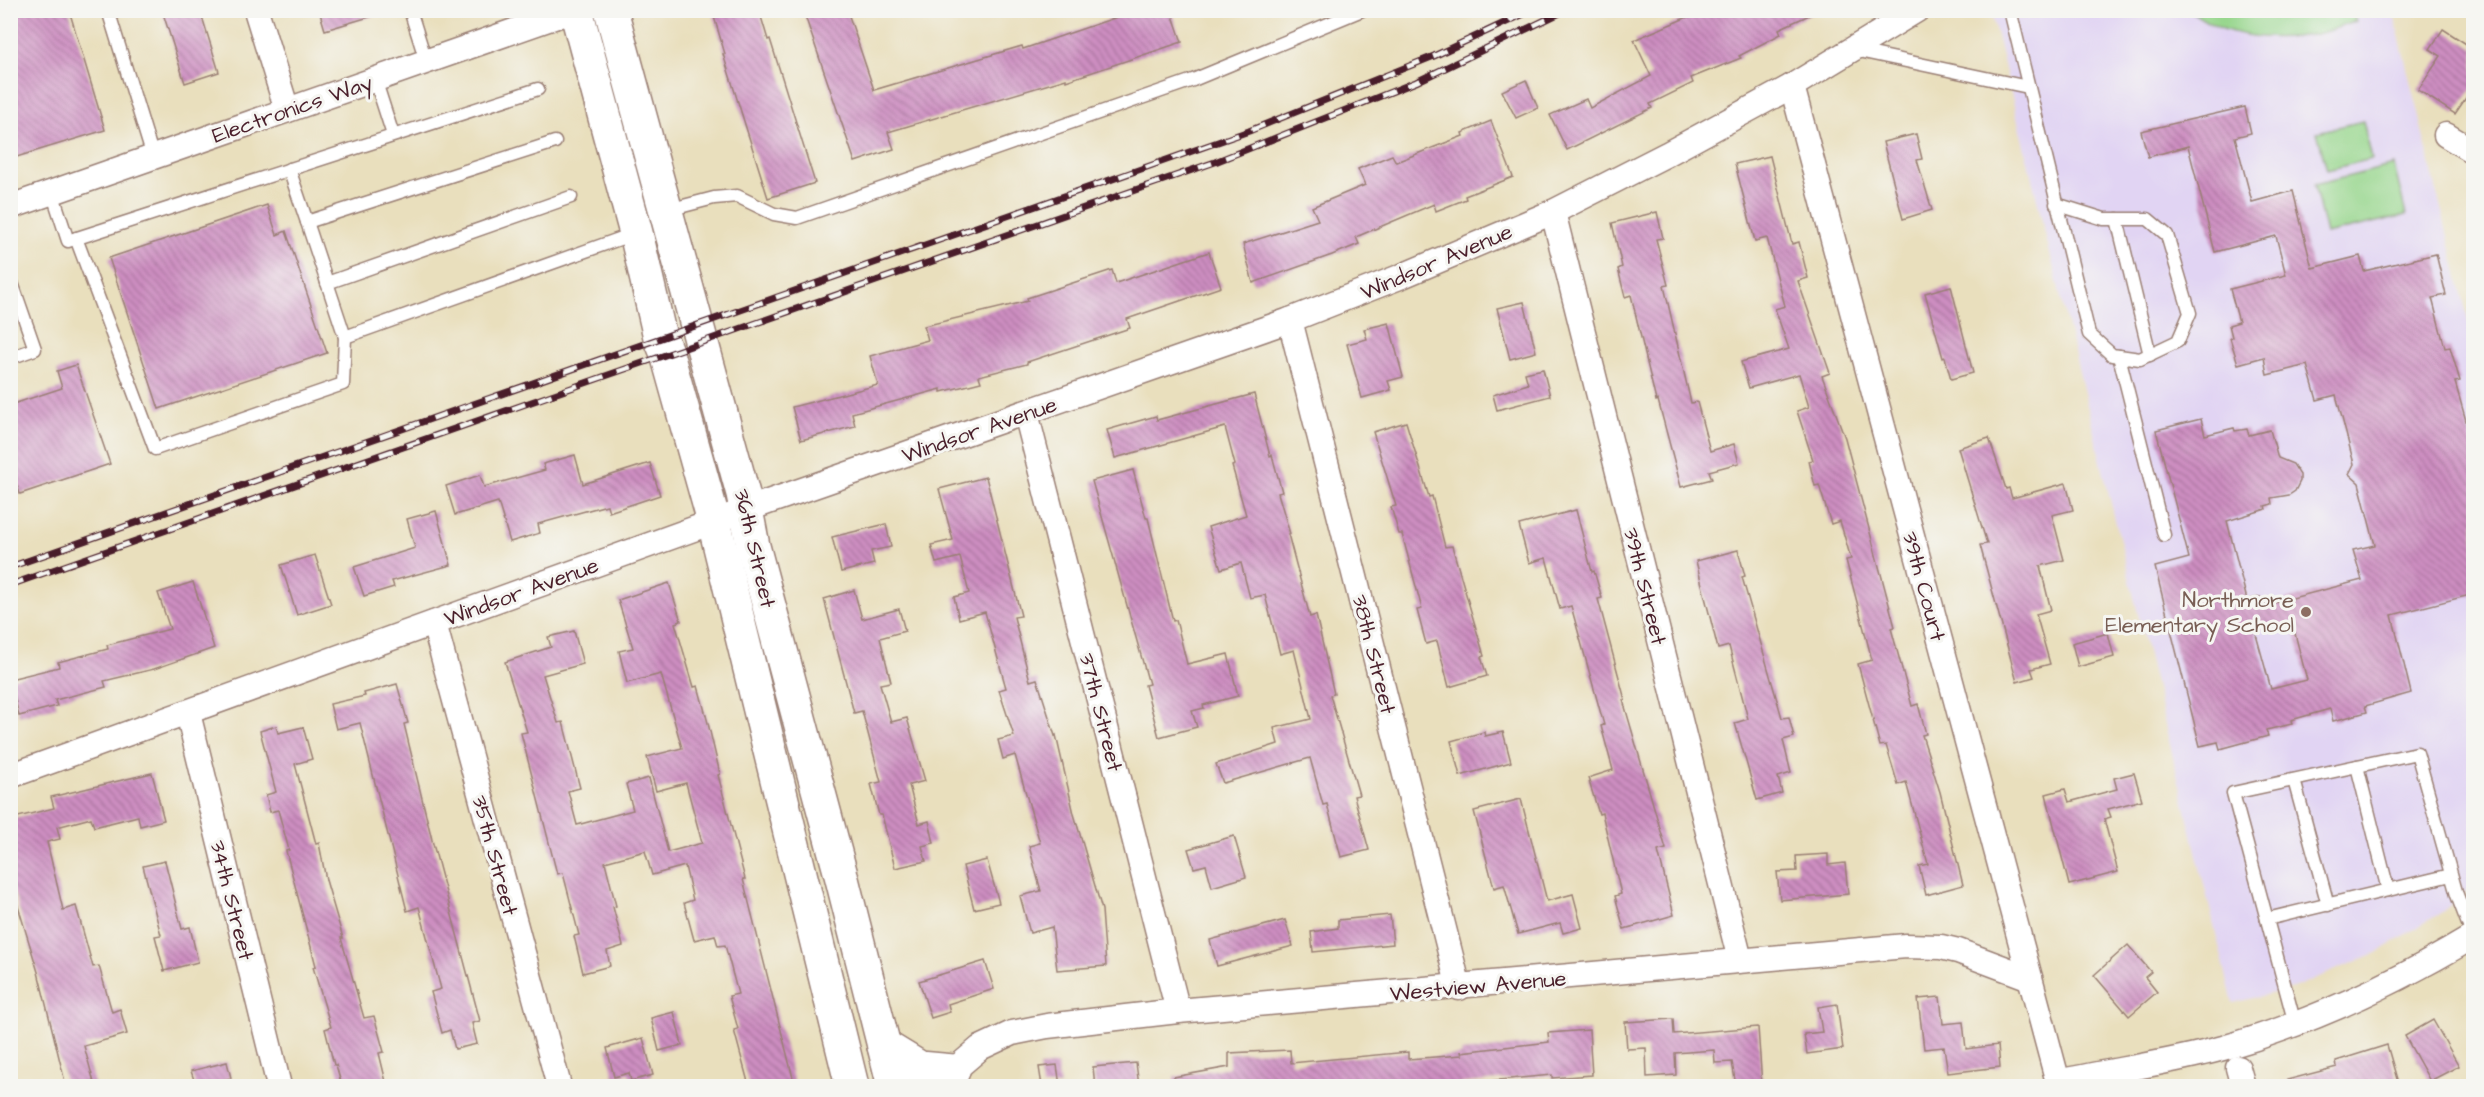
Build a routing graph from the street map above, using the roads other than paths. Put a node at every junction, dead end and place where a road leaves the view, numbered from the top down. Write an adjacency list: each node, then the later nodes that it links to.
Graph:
1 (108, 10): 20 (lane)
2 (256, 10): 15 (street)
3 (410, 10): 10 (lane)
4 (575, 10): 10 (street, Electronics Way); 30 (street, 36th Street)
5 (611, 10): 26 (street, 36th Street)
6 (1362, 10): 26 (lane)
7 (1917, 10): 9 (street, Windsor Avenue)
8 (2010, 10): 13 (lane)
9 (1852, 49): 12 (street, Windsor Avenue); 13 (lane)
10 (426, 61): 11 (street, Electronics Way)
11 (375, 80): 15 (street, Electronics Way); 16 (lane)
12 (1792, 86): 27 (street, Windsor Avenue); 54 (street, 39th Court)
13 (2028, 87): 24 (lane)
14 (538, 88): 16 (lane)
15 (287, 110): 20 (street, Electronics Way)
16 (393, 135): 21 (lane)
17 (2446, 135): 19 (street)
18 (555, 142): 29 (lane)
19 (2474, 152)
20 (153, 157): 22 (street, Electronics Way)
21 (288, 169): 29 (lane); 31 (lane)
22 (52, 192): 25 (street, Electronics Way); 31 (lane)
23 (571, 196): 33 (lane)
24 (2056, 204): 28 (lane); 37 (lane)
25 (10, 207)
26 (667, 211): 40 (street, 36th Street)
27 (1553, 212): 34 (street, Windsor Avenue); 53 (street, 39th Street)
28 (2116, 219): 36 (lane); 36 (lane)
29 (307, 222): 33 (lane)
30 (636, 233): 35 (lane); 41 (street, 36th Street)
31 (75, 238): 35 (lane)
32 (10, 277): 38 (lane)
33 (327, 283): 35 (lane)
34 (1290, 320): 39 (street, Windsor Avenue); 55 (street, 38th Street)
35 (345, 337)
36 (2150, 355): 37 (lane)
37 (2119, 356): 42 (lane)
38 (10, 358)
39 (1026, 412): 40 (street, Windsor Avenue); 56 (street, 37th Street)
40 (748, 510): 41 (street, Windsor Avenue); 58 (street, 36th Street)
41 (714, 522): 43 (street, Windsor Avenue); 63 (street, 36th Street)
42 (2164, 535)
43 (434, 623): 44 (street, Windsor Avenue); 62 (street, 35th Street)
44 (188, 712): 46 (street, Windsor Avenue); 61 (street, 34th Street)
45 (2357, 766): 47 (lane); 48 (lane); 49 (lane)
46 (10, 776)
47 (2294, 780): 50 (lane); 51 (lane)
48 (2451, 875): 49 (lane); 52 (lane)
49 (2388, 890): 50 (lane)
50 (2328, 905): 51 (lane)
51 (2267, 919): 57 (lane)
52 (2473, 937): 57 (street)
53 (1740, 960): 54 (street, Westview Avenue); 55 (street, Westview Avenue)
54 (2030, 978): 60 (street, 39th Court)
55 (1459, 988): 56 (street, Westview Avenue)
56 (1178, 1011): 59 (street, Westview Avenue)
57 (2295, 1024): 60 (street)
58 (884, 1046): 59 (street); 64 (street, 36th Street)
59 (946, 1079)
60 (2058, 1084)
61 (279, 1086)
62 (559, 1086)
63 (852, 1086)
64 (894, 1086)

